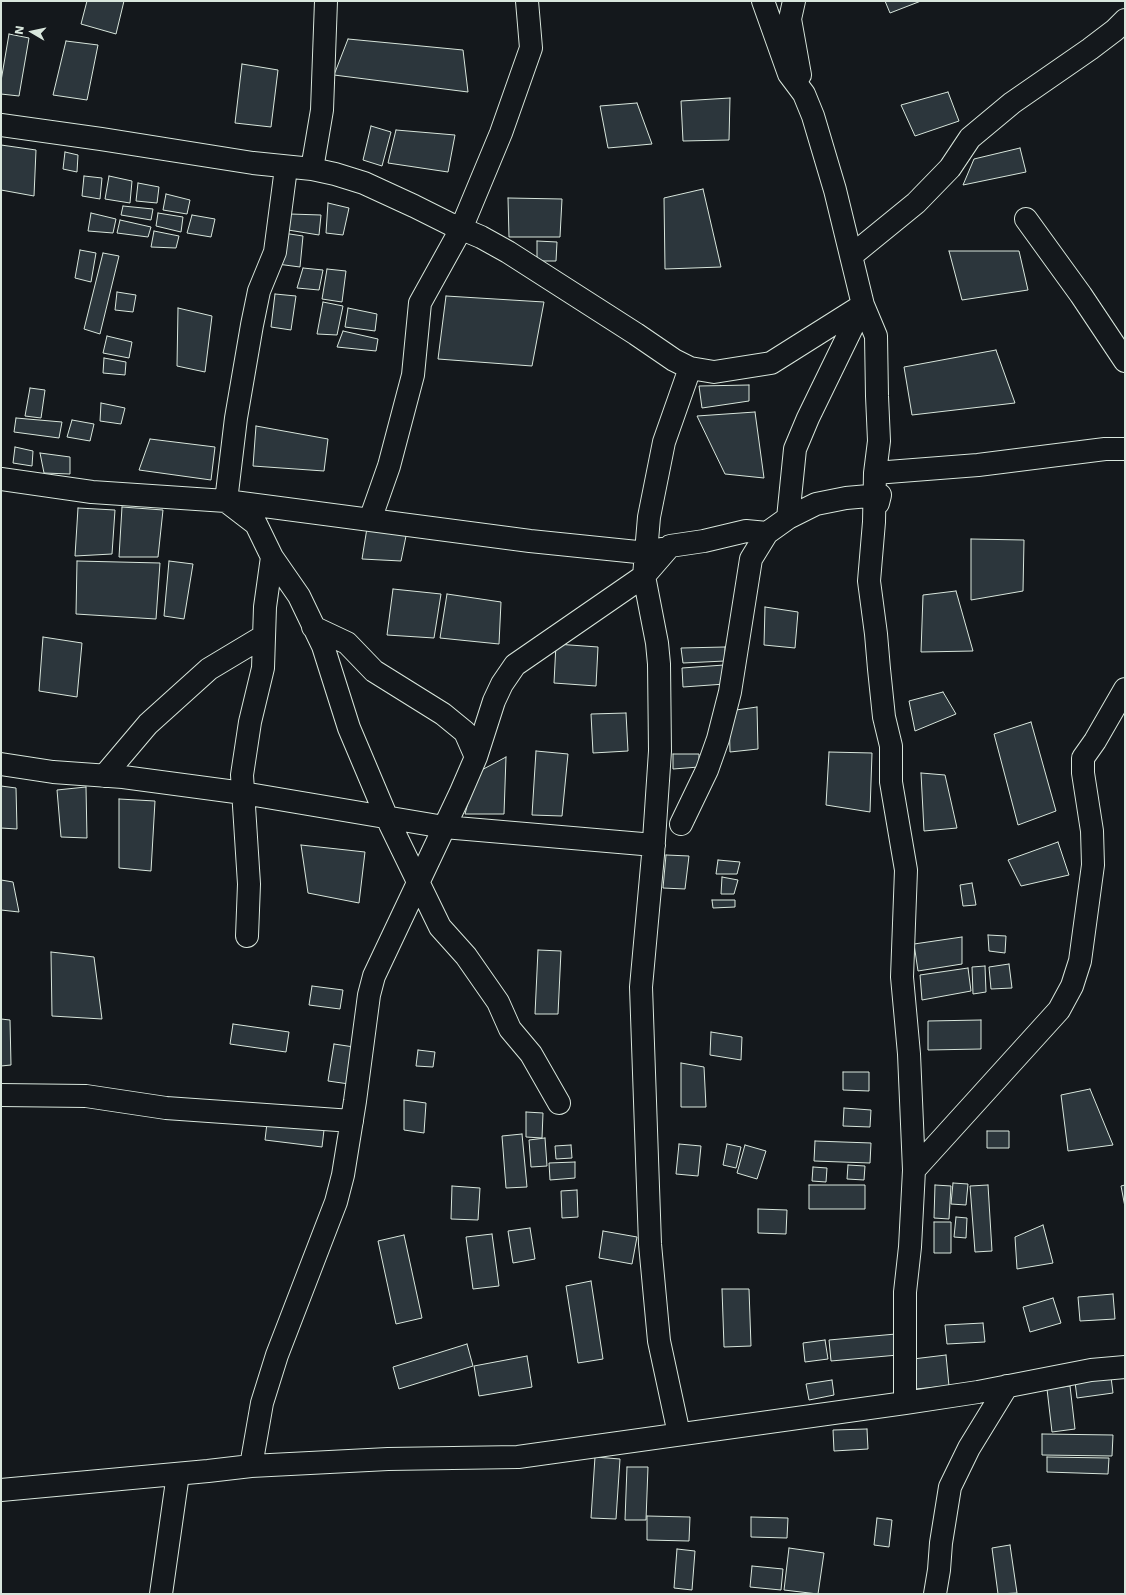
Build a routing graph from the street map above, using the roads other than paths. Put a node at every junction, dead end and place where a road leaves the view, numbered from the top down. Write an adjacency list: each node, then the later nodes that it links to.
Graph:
1 (326, 1): 9 (street)
2 (527, 1): 11 (street)
3 (763, 1): 6 (street)
4 (794, 1): 6 (street)
5 (1125, 20): 12 (street)
6 (804, 94): 12 (street)
7 (1, 125): 8 (street)
8 (286, 168): 9 (street); 20 (street)
9 (312, 169): 11 (street)
10 (1026, 219): 14 (street)
11 (461, 229): 15 (street); 22 (street)
12 (851, 256): 13 (street)
13 (863, 305): 15 (street); 17 (street); 21 (street)
14 (1125, 361)
15 (690, 368): 25 (street)
16 (1125, 449): 17 (street)
17 (875, 473): 19 (street)
18 (1, 479): 20 (street)
19 (874, 495): 21 (street); 44 (street)
20 (226, 501): 22 (street); 26 (street)
21 (788, 518): 23 (street)
22 (370, 520): 25 (street)
23 (767, 533): 24 (street); 36 (street)
24 (670, 546): 25 (street); 27 (street)
25 (647, 553): 27 (street)
26 (272, 557): 28 (street); 29 (street)
27 (644, 576): 31 (street); 38 (street)
28 (313, 626): 31 (street); 35 (street)
29 (264, 636): 33 (street); 34 (street)
30 (1125, 689): 44 (street)
31 (476, 757): 37 (street)
32 (1, 764): 33 (street)
33 (104, 776): 34 (street)
34 (243, 793): 35 (street); 40 (street)
35 (387, 818): 37 (street); 39 (street)
36 (681, 824)
37 (444, 827): 38 (street); 39 (street)
38 (654, 845): 48 (street)
39 (418, 882): 42 (street); 43 (street)
40 (248, 936)
41 (1, 1095): 43 (street)
42 (559, 1103)
43 (352, 1121): 49 (street)
44 (914, 1170): 47 (street)
45 (1124, 1370): 46 (street)
46 (1006, 1386): 47 (street); 53 (street)
47 (905, 1403): 48 (street)
48 (679, 1434): 49 (street)
49 (251, 1466): 50 (street)
50 (178, 1474): 51 (street); 52 (street)
51 (1, 1490)
52 (161, 1594)
53 (935, 1594)

